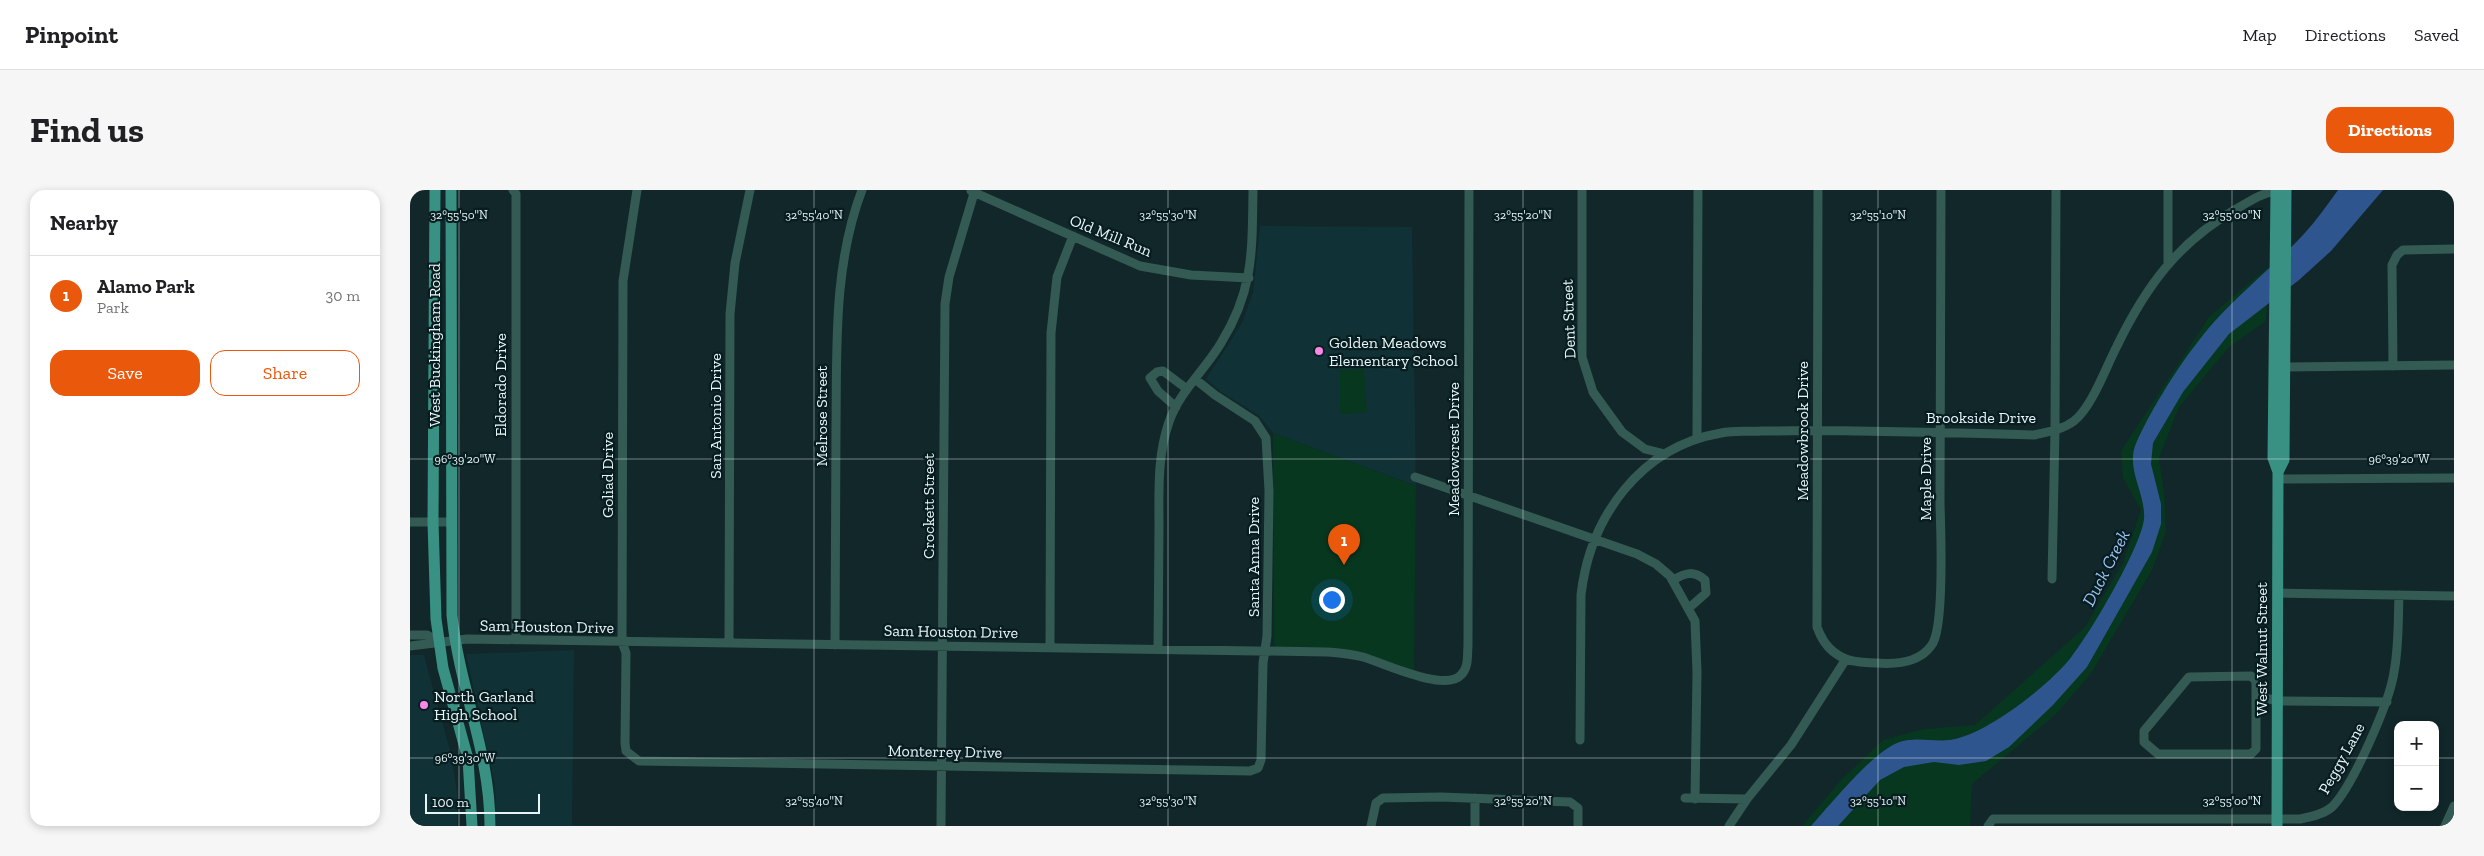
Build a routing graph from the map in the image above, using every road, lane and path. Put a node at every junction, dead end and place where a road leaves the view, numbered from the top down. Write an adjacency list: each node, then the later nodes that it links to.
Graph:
1 (434, 190): 38 (main road, West Buckingham Road)
2 (451, 190): 39 (main road, West Buckingham Road)
3 (513, 190): 49 (street, Eldorado Drive)
4 (637, 190): 51 (street, Goliad Drive)
5 (750, 190): 52 (street, San Antonio Drive)
6 (862, 190): 53 (street, Melrose Street)
7 (1253, 190): 20 (street)
8 (1469, 190): 36 (street, Meadowcrest Drive)
9 (1582, 190): 32 (street, Dent Street)
10 (1698, 190): 31 (street)
11 (1818, 190): 28 (street, Meadowbrook Drive)
12 (1941, 190): 30 (street, Maple Drive)
13 (2056, 190): 29 (street)
14 (2168, 190): 19 (street)
15 (2279, 190): 19 (street, Brookside Drive); 21 (main road, West Walnut Street)
16 (973, 191): 17 (street, Old Mill Run); 55 (street, Crockett Street)
17 (1073, 236): 20 (street, Old Mill Run); 56 (street)
18 (2454, 248): 23 (street)
19 (2168, 265): 29 (street, Brookside Drive)
20 (1249, 278): 25 (street)
21 (2280, 320): 24 (main road, West Walnut Street); 33 (main road, West Walnut Street)
22 (2454, 365): 23 (street)
23 (2393, 366): 24 (street)
24 (2285, 367): 33 (main road, West Walnut Street)
25 (1195, 379): 26 (street); 58 (street, Santa Anna Drive)
26 (1187, 389): 27 (street); 27 (street)
27 (1176, 407): 57 (street)
28 (1817, 430): 30 (street, Brookside Drive); 31 (street, Brookside Drive); 59 (street, Meadowbrook Drive)
29 (2055, 430): 30 (street, Brookside Drive); 41 (street)
30 (1940, 432): 59 (street, Maple Drive)
31 (1697, 438): 32 (street, Brookside Drive)
32 (1665, 454): 40 (street)
33 (2278, 475): 35 (street); 43 (main road, West Walnut Street)
34 (1415, 477): 36 (street)
35 (2454, 478)
36 (1468, 496): 40 (street); 60 (street, Meadowcrest Drive)
37 (410, 522): 38 (street)
38 (433, 522): 39 (street); 50 (main road, West Buckingham Road)
39 (450, 522): 48 (main road, West Buckingham Road)
40 (1595, 539): 42 (street); 65 (street)
41 (2052, 579)
42 (1673, 580): 46 (street); 46 (street)
43 (2278, 593): 44 (street); 62 (main road, West Walnut Street)
44 (2399, 595): 45 (street); 63 (street, Peggy Lane)
45 (2454, 596)
46 (1689, 608): 72 (street)
47 (410, 635): 50 (street, Sam Houston Drive)
48 (454, 640): 49 (street, Sam Houston Drive); 50 (street, Sam Houston Drive); 64 (main road, West Buckingham Road)
49 (516, 640): 51 (street, Sam Houston Drive)
50 (438, 641): 54 (street, Sam Houston Drive); 66 (main road, West Buckingham Road)
51 (622, 642): 52 (street, Sam Houston Drive); 67 (street, Goliad Drive)
52 (729, 643): 53 (street, Sam Houston Drive)
53 (835, 645): 55 (street, Sam Houston Drive)
54 (410, 646)
55 (942, 646): 56 (street, Sam Houston Drive); 68 (street, Crockett Street)
56 (1050, 648): 57 (street, Sam Houston Drive)
57 (1158, 649): 58 (street, Sam Houston Drive)
58 (1266, 651): 60 (street, Sam Houston Drive); 69 (street, Santa Anna Drive)
59 (1846, 659): 73 (street)
60 (1460, 676)
61 (2256, 696): 61 (street, West Walnut Street); 62 (street)
62 (2278, 701): 63 (street); 76 (main road, West Walnut Street)
63 (2387, 702): 76 (street, Peggy Lane)
64 (480, 740): 66 (main road); 78 (main road, West Buckingham Road)
65 (1580, 740)
66 (464, 741): 77 (main road, West Buckingham Road)
67 (632, 758): 68 (street, Monterrey Drive)
68 (941, 766): 69 (street, Monterrey Drive); 79 (street, Crockett Street)
69 (1258, 768)
70 (1475, 798): 80 (street); 81 (street); 82 (street)
71 (1685, 798): 72 (street)
72 (1695, 799): 73 (street)
73 (1748, 799): 83 (street)
74 (2454, 806): 84 (street)
75 (1991, 822): 76 (street, Peggy Lane)
76 (2277, 823)
77 (472, 826)
78 (490, 826)
79 (940, 826)
80 (1371, 826)
81 (1475, 826)
82 (1578, 826)
83 (1729, 826)
84 (2445, 826)

